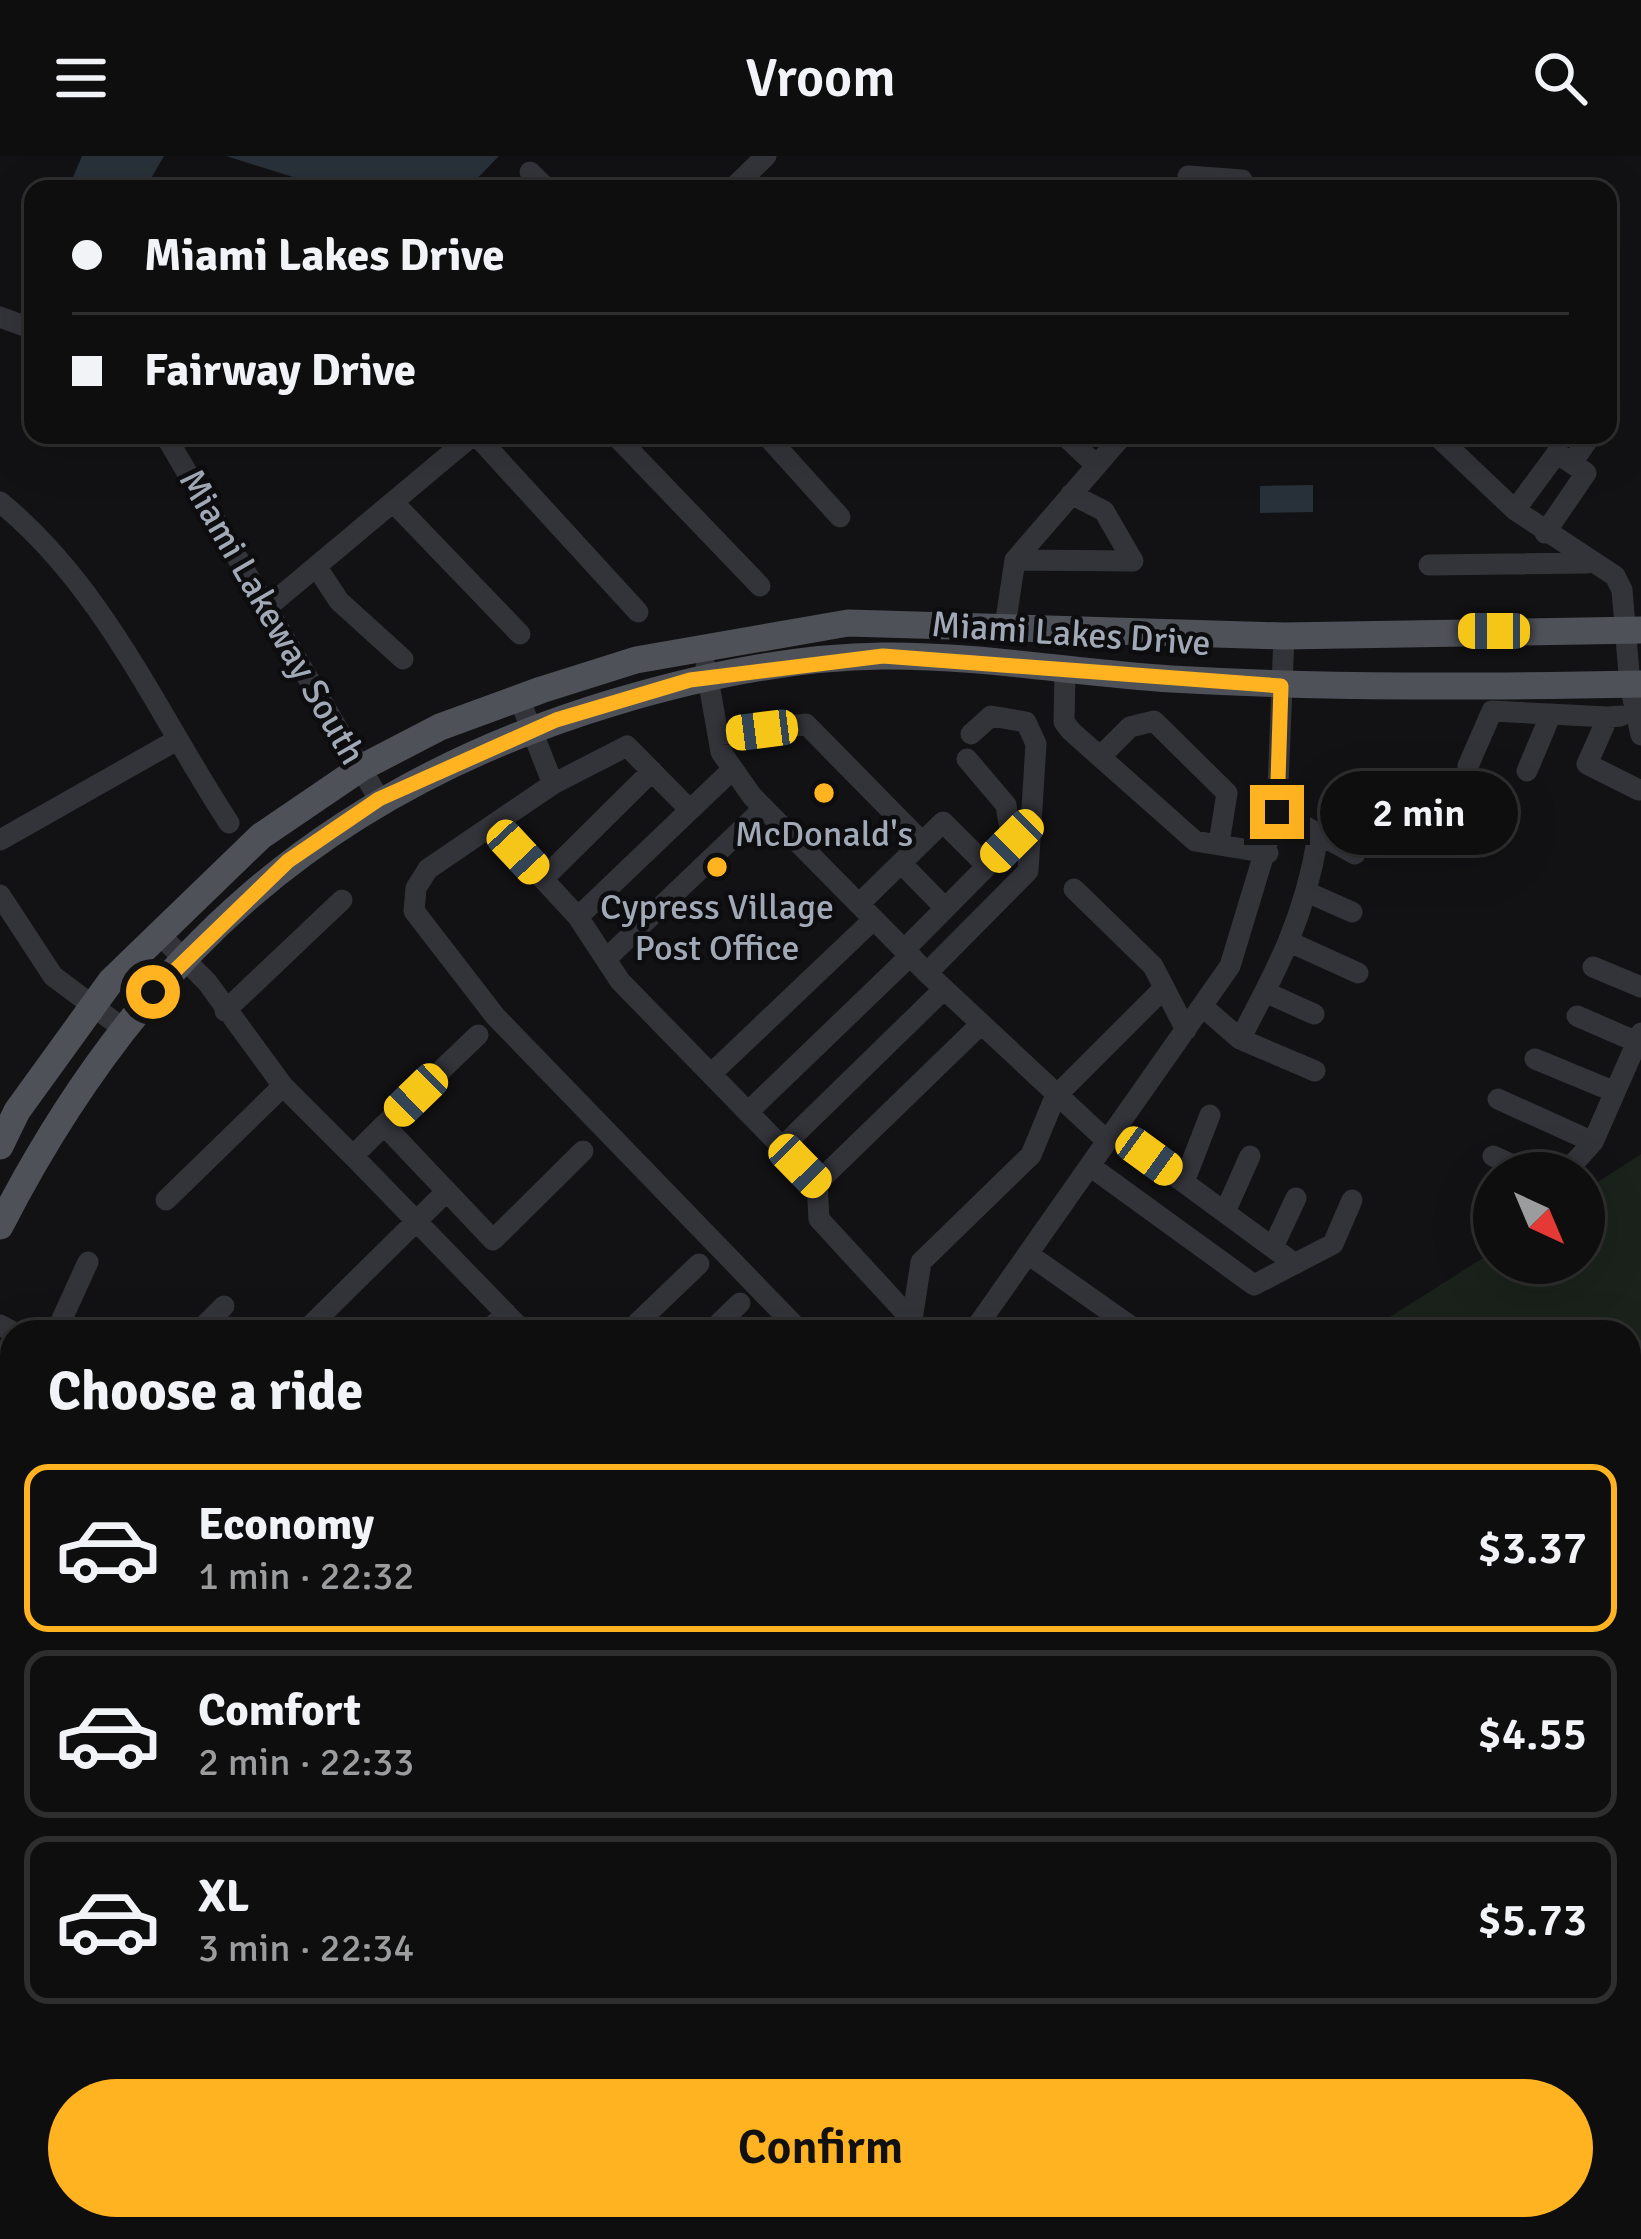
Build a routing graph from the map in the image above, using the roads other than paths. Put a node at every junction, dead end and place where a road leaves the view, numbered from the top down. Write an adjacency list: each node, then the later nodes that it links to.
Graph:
1 (766, 156): 4 (street)
2 (530, 172): 3 (street)
3 (538, 180)
4 (741, 180)
5 (1190, 180): 6 (street)
6 (1242, 180)
7 (170, 444): 29 (street, Miami Lakeway South)
8 (463, 444): 20 (street)
9 (482, 444): 30 (street)
10 (624, 444): 28 (street)
11 (774, 444): 22 (street)
12 (1074, 444): 17 (street)
13 (1115, 444): 17 (street)
14 (1445, 444): 21 (street)
15 (1585, 444): 16 (street)
16 (1572, 464): 21 (street); 23 (street)
17 (1096, 465): 18 (street)
18 (1071, 494): 24 (street); 24 (street)
19 (0, 502): 47 (street)
20 (394, 503): 27 (street); 33 (street)
21 (1514, 510): 23 (street)
22 (840, 517)
23 (1545, 533): 25 (street)
24 (1015, 560): 31 (street)
25 (1588, 563): 26 (street); 32 (street)
26 (1429, 566)
27 (318, 569): 29 (street); 35 (street)
28 (760, 586)
29 (265, 610): 51 (street, Miami Lakeway South)
30 (638, 612)
31 (1005, 626): 34 (main road, Miami Lakes Drive); 36 (main road, Miami Lakes Drive)
32 (1634, 630): 34 (main road, Miami Lakes Drive); 38 (street)
33 (520, 634)
34 (1284, 636): 39 (street)
35 (403, 659)
36 (705, 664): 37 (main road, Miami Lakes Drive); 40 (main road, Miami Lakes Drive); 44 (main road, Miami Lakes Drive); 46 (street)
37 (1065, 673): 39 (main road, Miami Lakes Drive); 48 (street)
38 (1635, 685): 39 (main road, Miami Lakes Drive); 43 (street)
39 (1281, 686): 60 (street)
40 (519, 698): 44 (street); 51 (main road, Miami Lakes Drive)
41 (1551, 714): 42 (street); 50 (street); 54 (street)
42 (1608, 717): 43 (street); 56 (street)
43 (1637, 725)
44 (531, 731): 55 (street); 57 (main road, Miami Lakes Drive)
45 (971, 734): 88 (street)
46 (718, 735): 52 (street); 66 (street)
47 (175, 741): 62 (street); 65 (street)
48 (1102, 755): 67 (street); 67 (street)
49 (967, 759): 71 (street)
50 (1468, 766)
51 (361, 768): 57 (street, Miami Lakeway South); 81 (main road, Miami Lakes Drive)
52 (733, 769): 58 (street); 59 (street)
53 (652, 771): 55 (street); 59 (street); 72 (street)
54 (1527, 771)
55 (553, 784): 63 (street)
56 (1640, 788): 61 (street)
57 (379, 799): 84 (main road, Miami Lakes Drive)
58 (764, 808): 78 (street); 85 (street)
59 (690, 810): 80 (street)
60 (1277, 812): 64 (street); 68 (street)
61 (1629, 813)
62 (230, 823)
63 (494, 826): 72 (street); 148 (street)
64 (1318, 836): 69 (street); 74 (street)
65 (0, 840)
66 (922, 842): 70 (street); 71 (street)
67 (1219, 844): 68 (street)
68 (1268, 853): 93 (street)
69 (1355, 854)
70 (901, 863): 77 (street); 78 (street)
71 (987, 866): 77 (street)
72 (543, 879): 80 (street)
73 (1074, 889): 90 (street)
74 (1309, 893): 79 (street); 82 (street)
75 (0, 895): 92 (street)
76 (342, 899): 94 (street)
77 (945, 908): 83 (street)
78 (867, 911): 83 (street); 105 (street)
79 (1352, 912)
80 (578, 916): 85 (street)
81 (158, 933): 84 (street); 92 (main road, Miami Lakes Drive)
82 (1292, 943): 87 (street); 91 (street)
83 (908, 952): 88 (street); 110 (street)
84 (184, 958): 94 (street); 98 (main road, Miami Lakes Drive)
85 (606, 959): 105 (street)
86 (1593, 967): 89 (street)
87 (1358, 973)
88 (935, 981): 97 (street); 116 (street)
89 (1641, 987)
90 (1164, 988): 99 (street); 108 (street)
91 (1265, 992): 95 (street); 102 (street)
92 (92, 1003): 98 (street); 115 (main road, Miami Lakes Drive)
93 (1202, 1006): 99 (street); 102 (street)
94 (225, 1012): 106 (street)
95 (1314, 1014)
96 (1576, 1016): 101 (street)
97 (981, 1024): 108 (street); 123 (street)
98 (121, 1028): 130 (main road, Miami Lakes Drive)
99 (1186, 1030): 113 (street)
100 (478, 1036): 112 (street)
101 (1639, 1038): 107 (street)
102 (1240, 1039): 104 (street)
103 (1535, 1059): 107 (street)
104 (1315, 1071)
105 (711, 1074): 110 (street)
106 (284, 1085): 119 (street); 127 (street)
107 (1615, 1092): 114 (street)
108 (1055, 1097): 113 (street); 150 (street)
109 (1498, 1099): 114 (street)
110 (748, 1112): 116 (street)
111 (1210, 1115): 122 (street)
112 (384, 1125): 119 (street); 124 (street)
113 (1111, 1136): 121 (street); 122 (street)
114 (1593, 1142): 118 (street)
115 (0, 1145)
116 (782, 1148): 123 (street)
117 (583, 1151): 131 (street)
118 (1584, 1152)
119 (353, 1156): 129 (street)
120 (1250, 1156): 128 (street)
121 (1090, 1166): 133 (street); 136 (street)
122 (1184, 1182): 128 (street)
123 (817, 1184): 149 (street)
124 (447, 1191): 129 (street); 131 (street)
125 (1296, 1198): 132 (street)
126 (1352, 1200): 136 (street)
127 (166, 1201)
128 (1225, 1212): 132 (street)
129 (416, 1222): 137 (street); 143 (street)
130 (0, 1226)
131 (493, 1240): 137 (street)
132 (1273, 1247): 136 (street)
133 (1028, 1254): 151 (street); 152 (street)
134 (88, 1262): 141 (street)
135 (699, 1264): 146 (street)
136 (1295, 1264)
137 (464, 1270): 140 (street)
138 (740, 1303): 147 (street)
139 (224, 1306): 142 (street)
140 (506, 1312): 144 (street); 145 (street)
141 (61, 1320)
142 (210, 1320)
143 (316, 1320)
144 (498, 1320)
145 (513, 1320)
146 (641, 1320)
147 (722, 1320)
148 (789, 1320)
149 (901, 1320)
150 (907, 1320)
151 (981, 1320)
152 (1122, 1320)

